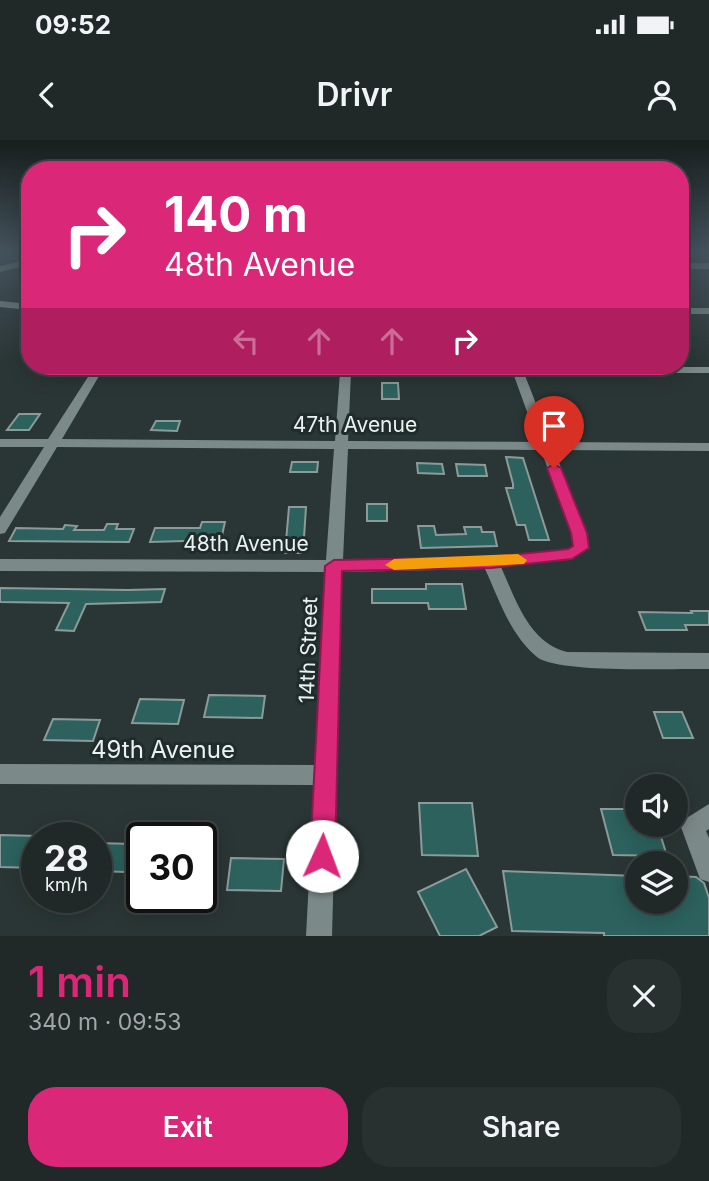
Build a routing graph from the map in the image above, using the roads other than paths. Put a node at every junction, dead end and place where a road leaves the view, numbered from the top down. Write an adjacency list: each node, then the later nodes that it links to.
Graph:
1 (2, 307): 2 (street)
2 (21, 307)
3 (689, 311): 4 (street)
4 (709, 311)
5 (689, 369): 6 (street)
6 (709, 370)
7 (95, 375): 11 (street)
8 (345, 375): 12 (street, 14th Street)
9 (520, 375): 13 (street)
10 (0, 443): 11 (street, 47th Avenue)
11 (54, 443): 12 (street, 47th Avenue); 15 (street)
12 (341, 445): 13 (street, 47th Avenue); 18 (street, 14th Street)
13 (545, 446): 14 (street, 47th Avenue); 16 (street, 48th Avenue)
14 (709, 447)
15 (0, 529)
16 (491, 563): 18 (street, 48th Avenue); 19 (street)
17 (0, 565): 18 (street, 48th Avenue)
18 (334, 566): 21 (street, 14th Street)
19 (709, 661)
20 (0, 774): 21 (street, 49th Avenue)
21 (326, 775): 24 (street, 14th Street)
22 (709, 815): 23 (street)
23 (709, 870)
24 (319, 936)

